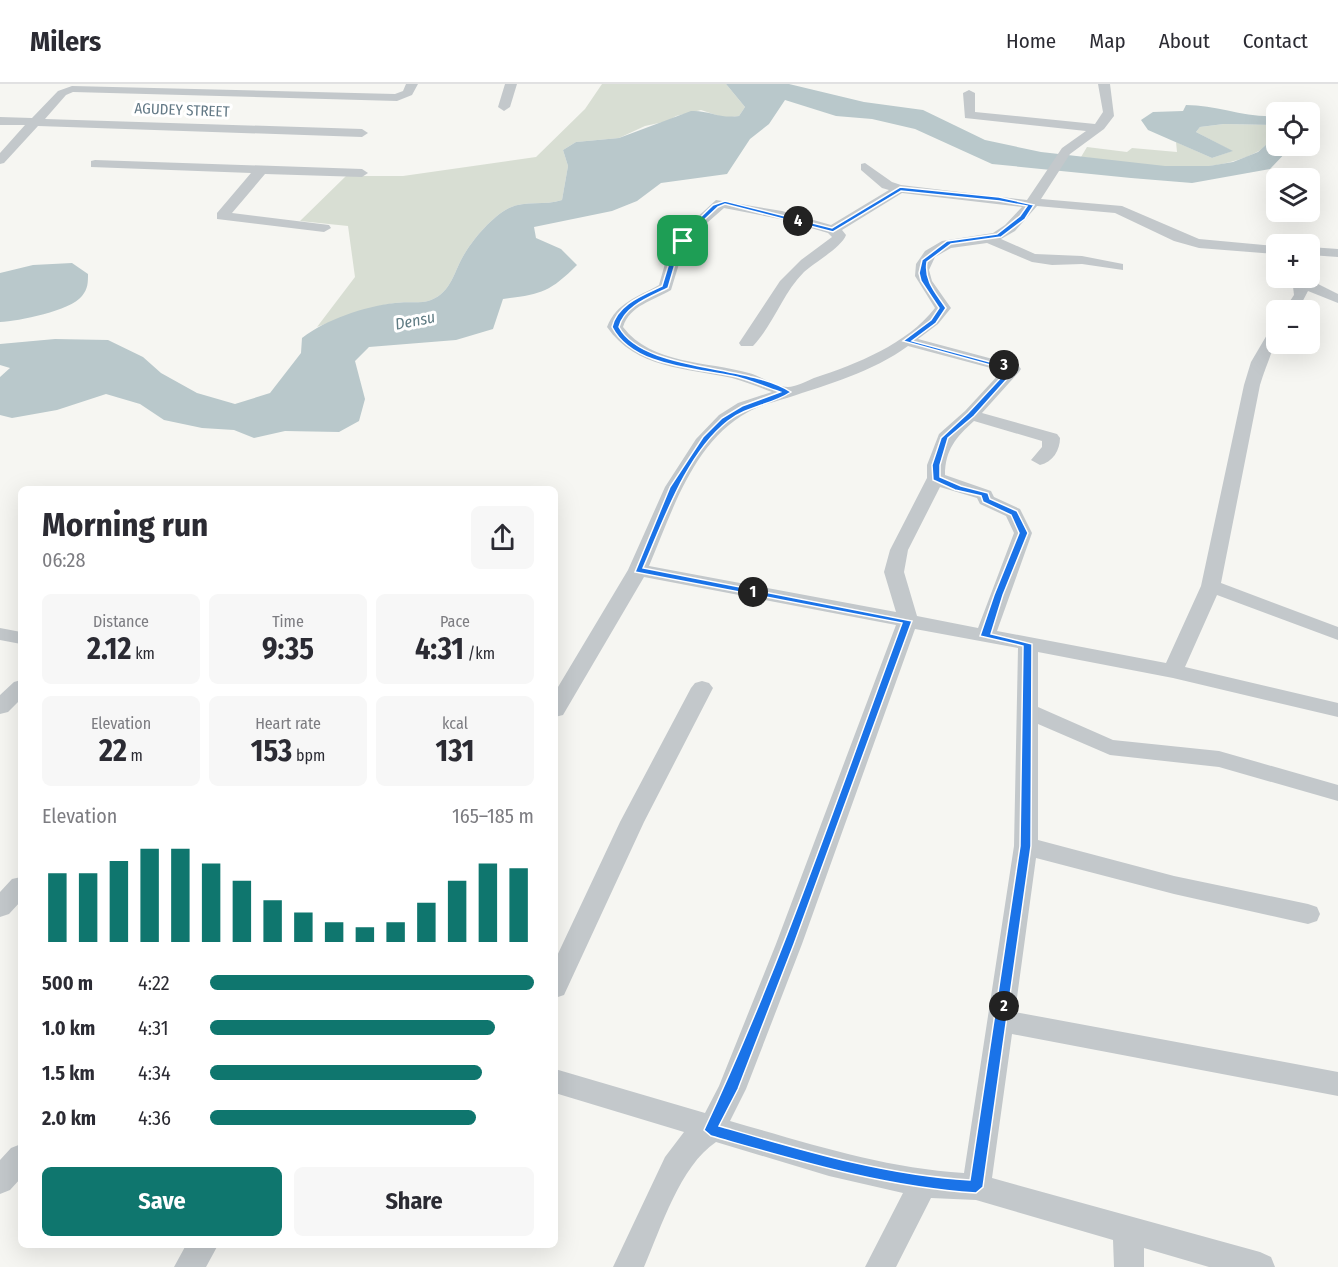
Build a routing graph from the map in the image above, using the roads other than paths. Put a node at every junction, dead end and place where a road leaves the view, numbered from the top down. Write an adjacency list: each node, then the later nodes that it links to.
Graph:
1 (329, 84): 6 (street)
2 (412, 84): 6 (street)
3 (511, 84): 7 (street)
4 (1104, 84): 10 (street)
5 (971, 91): 10 (street)
6 (323, 96): 9 (street)
7 (504, 107)
8 (0, 121): 9 (street, AGUDEY STREET)
9 (34, 122): 11 (street, AGUDEY STREET); 12 (street)
10 (1096, 128): 18 (street)
11 (362, 133)
12 (0, 160)
13 (95, 164): 15 (street)
14 (865, 167): 17 (street)
15 (260, 171): 16 (street); 19 (street)
16 (362, 173)
17 (900, 189): 18 (street); 20 (street)
18 (1033, 203): 21 (street); 22 (street)
19 (324, 228)
20 (833, 230): 29 (street); 31 (street)
21 (989, 239): 25 (street); 28 (street)
22 (1266, 249)
23 (1320, 252): 24 (street)
24 (1338, 253)
25 (1119, 267)
26 (1316, 288): 27 (street)
27 (1338, 299)
28 (906, 341): 31 (street); 32 (street)
29 (747, 343)
30 (1266, 348): 36 (street)
31 (787, 392): 35 (street)
32 (971, 415): 33 (street); 34 (street)
33 (1040, 460)
34 (936, 478): 37 (street); 40 (street)
35 (638, 570): 37 (street); 46 (street)
36 (1211, 586): 39 (street); 43 (street)
37 (908, 621): 40 (street); 59 (street)
38 (0, 634): 41 (street)
39 (1338, 634)
40 (985, 636): 42 (street)
41 (18, 637)
42 (1028, 644): 43 (street); 49 (street)
43 (1173, 671): 48 (street)
44 (702, 688): 55 (street)
45 (18, 690): 47 (street)
46 (558, 705)
47 (0, 707)
48 (1338, 710)
49 (1027, 711): 50 (street); 51 (street)
50 (1338, 793)
51 (1026, 846): 54 (street); 56 (street)
52 (18, 889): 53 (street)
53 (0, 908)
54 (1308, 914)
55 (558, 981)
56 (1002, 1021): 58 (street); 63 (street)
57 (558, 1082): 59 (street)
58 (1338, 1084)
59 (711, 1130): 62 (street); 67 (street)
60 (18, 1160): 61 (street)
61 (0, 1181)
62 (923, 1184): 63 (street); 68 (street)
63 (976, 1187): 64 (street)
64 (1128, 1228): 69 (street); 70 (street)
65 (201, 1248): 66 (street)
66 (189, 1267)
67 (628, 1267)
68 (880, 1267)
69 (1129, 1267)
70 (1260, 1267)

